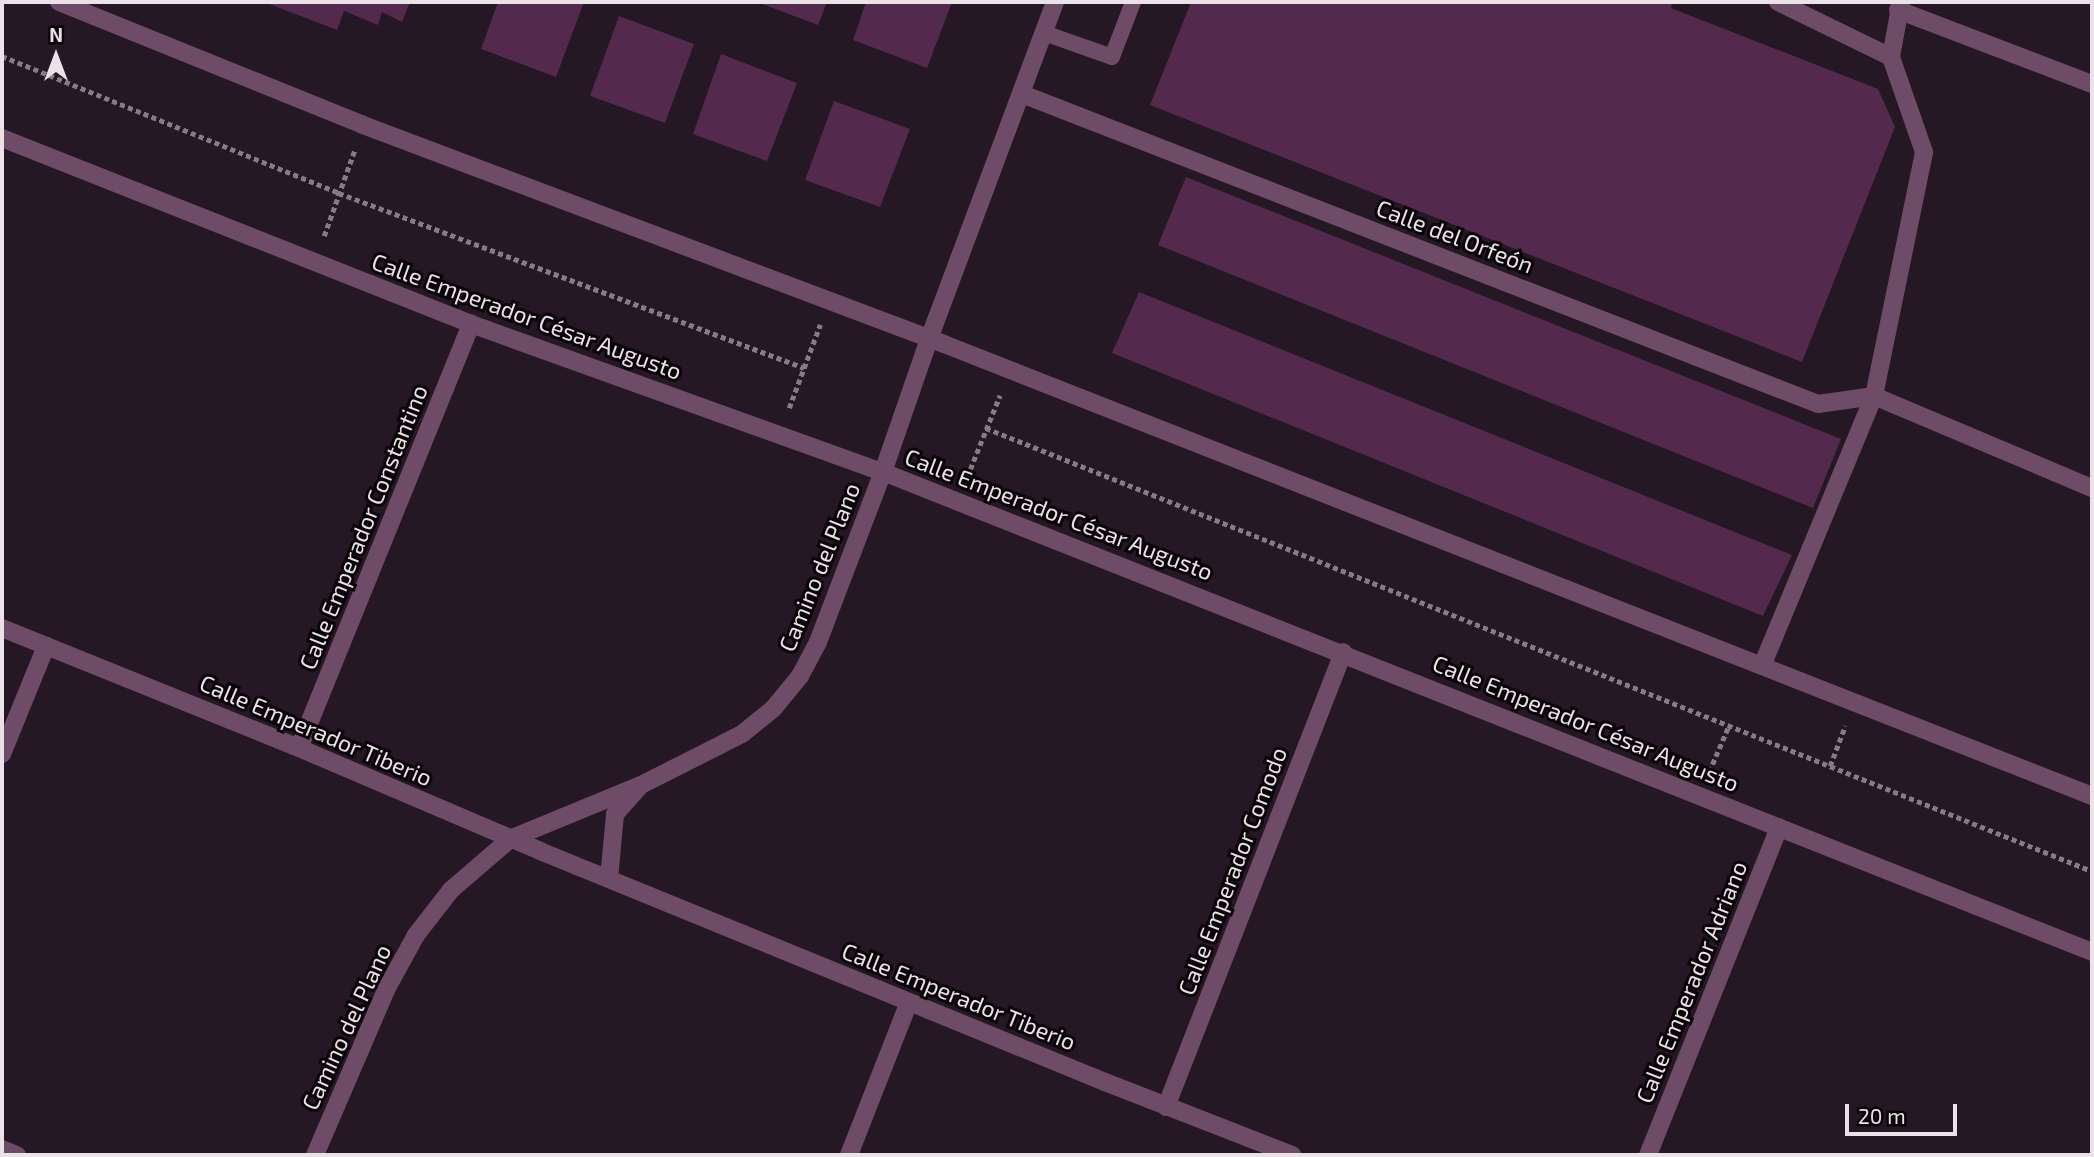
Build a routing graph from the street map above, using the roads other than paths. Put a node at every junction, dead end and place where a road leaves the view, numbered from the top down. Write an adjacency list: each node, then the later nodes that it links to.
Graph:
1 (58, 2): 12 (street)
2 (1055, 2): 6 (street, Camino del Plano)
3 (1133, 2): 6 (lane)
4 (1778, 2): 7 (street)
5 (1900, 6): 7 (street); 8 (street)
6 (1044, 33): 9 (street, Camino del Plano)
7 (1891, 57): 13 (street)
8 (2092, 84)
9 (1022, 94): 12 (street, Camino del Plano); 13 (street, Calle del Orfeón)
10 (2, 138): 11 (street, Calle Emperador César Augusto)
11 (471, 324): 14 (street, Calle Emperador César Augusto); 20 (street, Calle Emperador Constantino)
12 (929, 338): 14 (street, Camino del Plano); 19 (street)
13 (1874, 396): 15 (street); 19 (street)
14 (883, 472): 18 (street, Calle Emperador César Augusto); 22 (street, Camino del Plano)
15 (2092, 488)
16 (2, 628): 17 (street, Calle Emperador Tiberio)
17 (46, 646): 20 (street, Calle Emperador Tiberio); 21 (street)
18 (1343, 652): 24 (street, Calle Emperador César Augusto); 29 (street, Calle Emperador Comodo)
19 (1762, 666): 23 (street)
20 (299, 748): 25 (street, Calle Emperador Tiberio)
21 (2, 754)
22 (641, 785): 25 (street, Camino del Plano); 26 (street)
23 (2092, 796)
24 (1779, 827): 27 (street, Calle Emperador César Augusto); 35 (street, Calle Emperador Adriano)
25 (510, 839): 26 (street, Calle Emperador Tiberio); 32 (street, Camino del Plano)
26 (609, 879): 28 (street, Calle Emperador Tiberio)
27 (2092, 952)
28 (909, 1002): 29 (street, Calle Emperador Tiberio); 33 (street)
29 (1166, 1107): 34 (street, Calle Emperador Tiberio)
30 (2, 1149): 31 (street)
31 (17, 1155)
32 (315, 1155)
33 (849, 1155)
34 (1292, 1155)
35 (1648, 1155)

